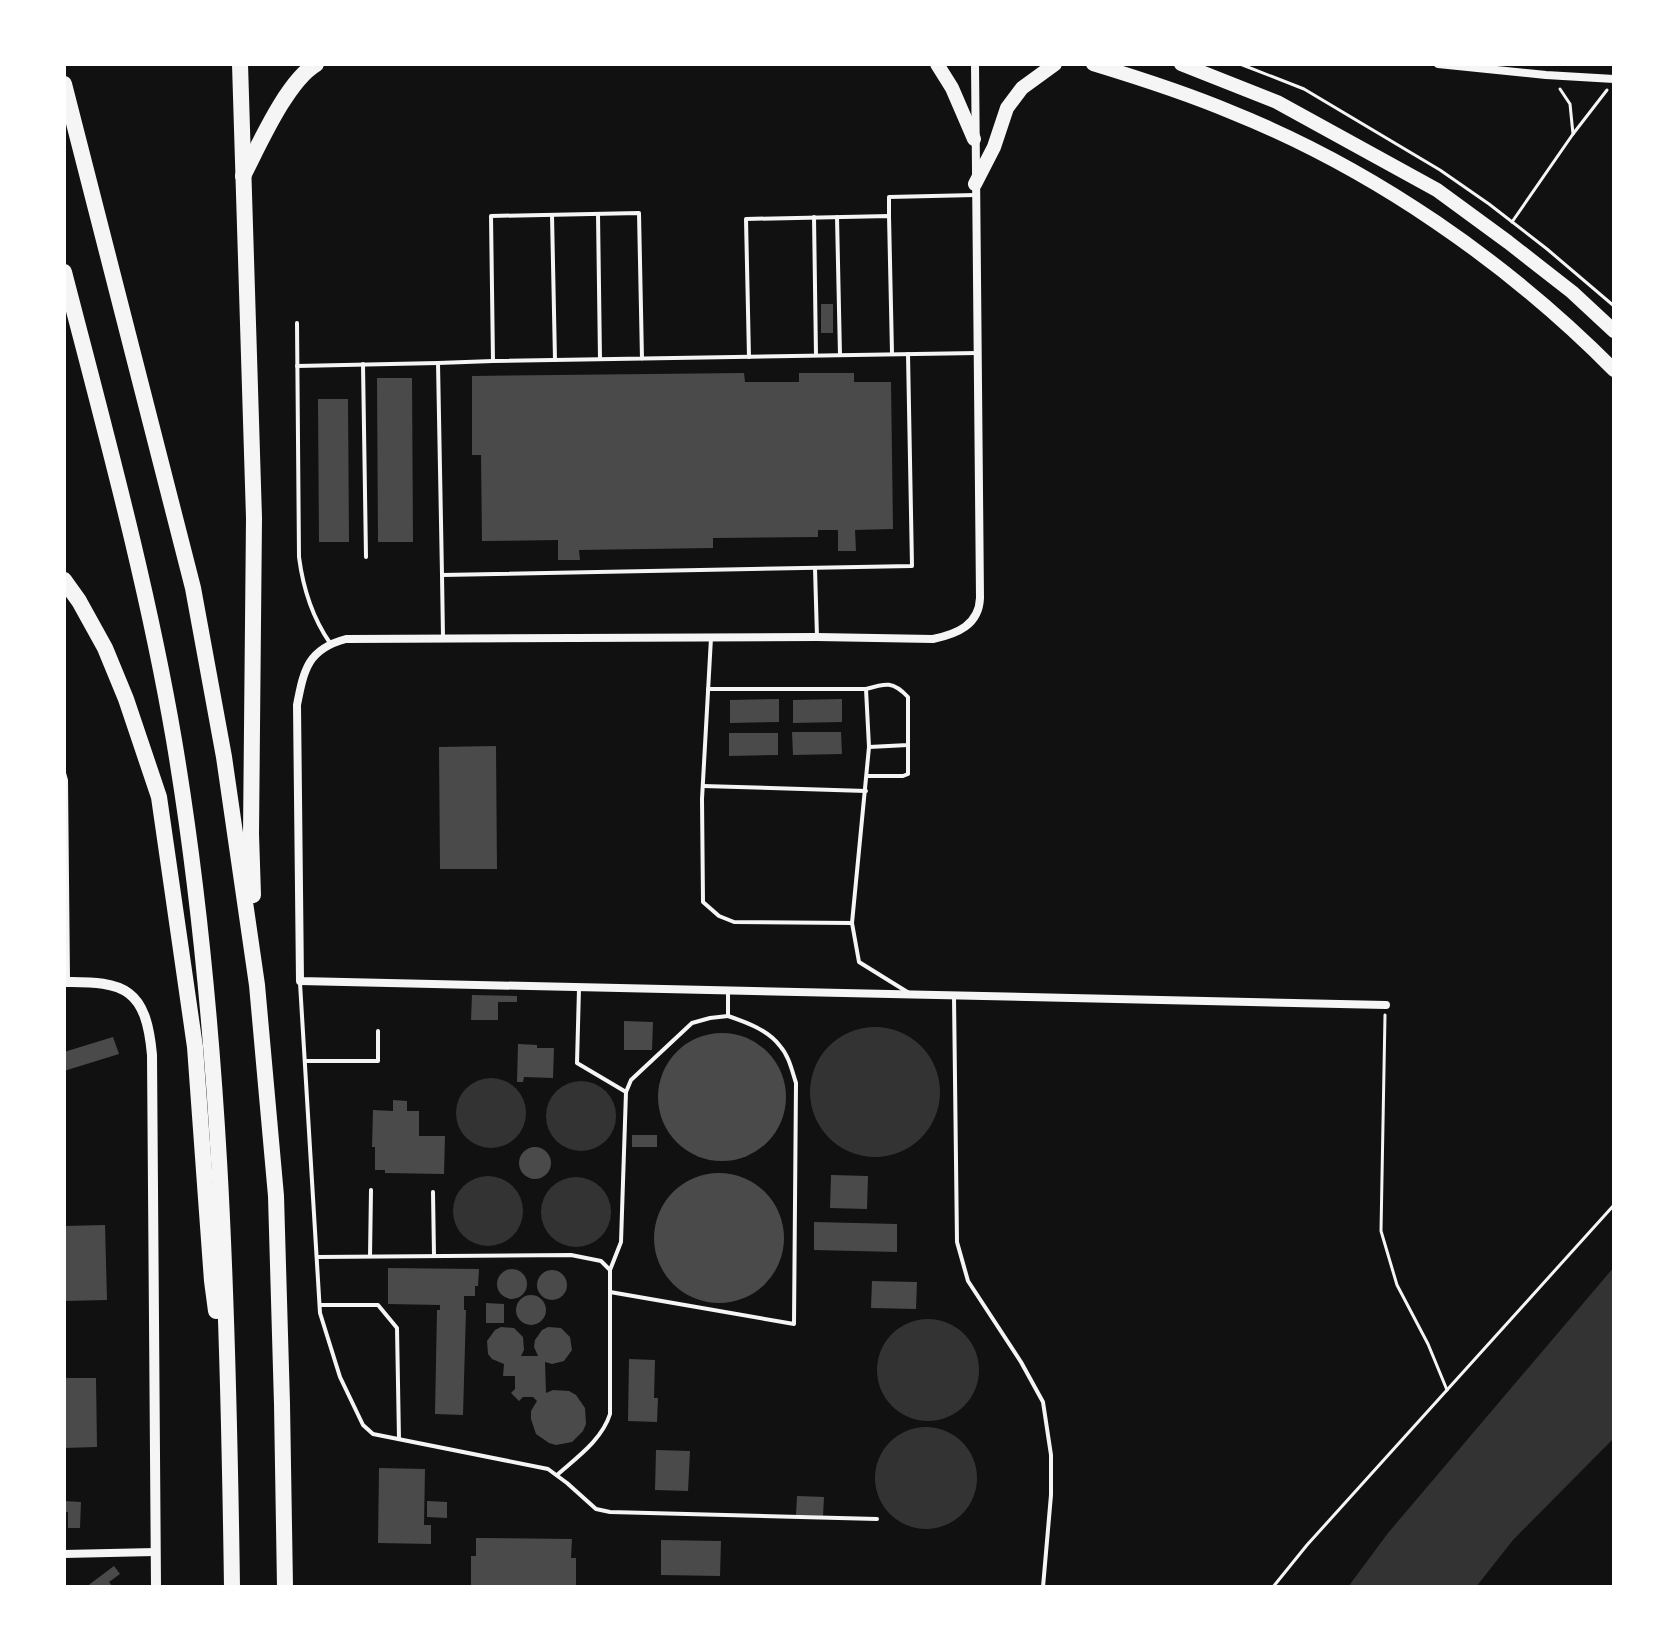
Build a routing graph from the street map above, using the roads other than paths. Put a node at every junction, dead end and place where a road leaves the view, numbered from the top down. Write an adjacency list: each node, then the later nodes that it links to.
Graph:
1 (240, 64): 12 (highway)
2 (316, 64): 12 (highway)
3 (937, 64): 11 (main road)
4 (975, 64): 11 (street)
5 (1055, 64): 13 (main road)
6 (1093, 64): 35 (main road)
7 (1181, 64): 21 (main road)
8 (1438, 64): 9 (street)
9 (1614, 81)
10 (64, 84): 56 (highway)
11 (974, 139): 13 (street)
12 (242, 177): 56 (highway)
13 (975, 190): 16 (lane); 22 (street)
14 (552, 214): 15 (lane); 30 (lane); 31 (lane)
15 (598, 214): 28 (lane); 29 (lane)
16 (889, 216): 18 (lane); 23 (lane)
17 (814, 217): 18 (lane); 25 (lane); 27 (lane)
18 (837, 217): 26 (lane)
19 (64, 272): 74 (highway)
20 (297, 323): 34 (lane)
21 (1614, 331)
22 (977, 353): 24 (lane); 40 (street)
23 (892, 354): 24 (lane); 26 (lane)
24 (908, 354): 37 (lane)
25 (816, 355): 26 (lane); 27 (lane)
26 (840, 355)
27 (749, 357): 29 (lane)
28 (600, 359): 29 (lane); 30 (lane)
29 (642, 359)
30 (555, 360): 31 (lane)
31 (493, 361): 32 (lane)
32 (438, 363): 33 (lane); 38 (lane)
33 (363, 364): 34 (lane); 36 (lane)
34 (297, 366): 43 (lane)
35 (1614, 370)
36 (366, 557)
37 (815, 568): 38 (lane); 40 (lane)
38 (442, 575): 42 (lane)
39 (64, 580): 74 (highway)
40 (817, 637): 41 (street)
41 (711, 638): 42 (street); 44 (lane)
42 (443, 639): 43 (street)
43 (330, 643): 54 (street)
44 (708, 689): 45 (lane); 50 (lane)
45 (866, 689): 46 (lane); 47 (lane)
46 (908, 745): 47 (lane); 49 (lane)
47 (869, 747): 49 (lane)
48 (64, 773): 53 (lane)
49 (867, 776): 51 (lane)
50 (703, 786): 51 (lane); 52 (lane)
51 (866, 791): 52 (lane)
52 (852, 923): 59 (lane)
53 (66, 940): 55 (lane)
54 (300, 981): 57 (street); 64 (lane)
55 (66, 982): 78 (street)
56 (257, 985): 82 (highway)
57 (579, 987): 58 (street); 65 (lane)
58 (728, 990): 59 (street); 62 (lane)
59 (909, 993): 60 (street)
60 (954, 995): 61 (street); 83 (lane)
61 (1386, 1005)
62 (728, 1016): 65 (lane); 72 (lane)
63 (378, 1031): 64 (lane)
64 (305, 1061): 70 (lane)
65 (626, 1092): 71 (lane)
66 (371, 1190): 68 (lane)
67 (433, 1192): 69 (lane)
68 (370, 1256): 69 (lane); 70 (lane)
69 (434, 1256): 71 (lane)
70 (317, 1257): 73 (lane)
71 (610, 1270): 72 (lane)
72 (610, 1292): 76 (lane)
73 (320, 1305): 75 (lane); 75 (lane)
74 (229, 1391): 81 (highway)
75 (399, 1439): 76 (lane)
76 (557, 1475): 77 (lane)
77 (877, 1519)
78 (155, 1552): 79 (street); 80 (street)
79 (64, 1554)
80 (156, 1587)
81 (232, 1587)
82 (285, 1587)
83 (1043, 1587)

